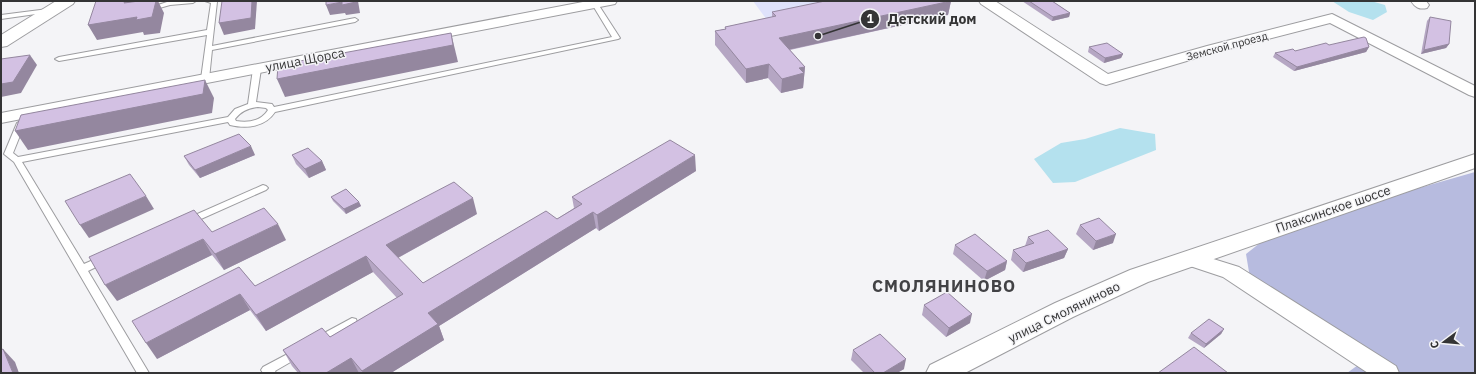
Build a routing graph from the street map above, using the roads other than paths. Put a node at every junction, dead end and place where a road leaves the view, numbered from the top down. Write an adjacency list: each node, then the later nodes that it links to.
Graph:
1 (67, 1): 6 (main road)
2 (192, 1): 7 (lane)
3 (208, 1): 10 (lane)
4 (986, 1): 16 (street, Земской проезд)
5 (602, 2): 14 (street, улица Щорса); 18 (lane)
6 (52, 10): 8 (lane); 11 (main road)
7 (148, 10)
8 (1, 17)
9 (355, 20): 12 (lane)
10 (210, 32): 12 (lane); 13 (lane)
11 (1, 42)
12 (208, 49): 15 (lane)
13 (59, 59)
14 (257, 69): 15 (street, улица Щорса); 17 (lane)
15 (205, 79): 19 (street, улица Щорса)
16 (1475, 92)
17 (252, 105): 18 (lane); 21 (lane)
18 (272, 110): 21 (lane)
19 (26, 113): 20 (street, улица Щорса); 22 (lane)
20 (1, 118)
21 (231, 119): 22 (lane)
22 (16, 160): 28 (lane)
23 (1475, 161): 27 (main road, Плаксинское шоссе)
24 (262, 188): 25 (lane)
25 (183, 224)
26 (111, 256): 28 (lane)
27 (1191, 259): 32 (main road, улица Смоляниново); 33 (street)
28 (82, 269): 30 (lane)
29 (352, 322): 31 (lane)
30 (144, 373)
31 (270, 373)
32 (940, 373)
33 (1387, 373)

